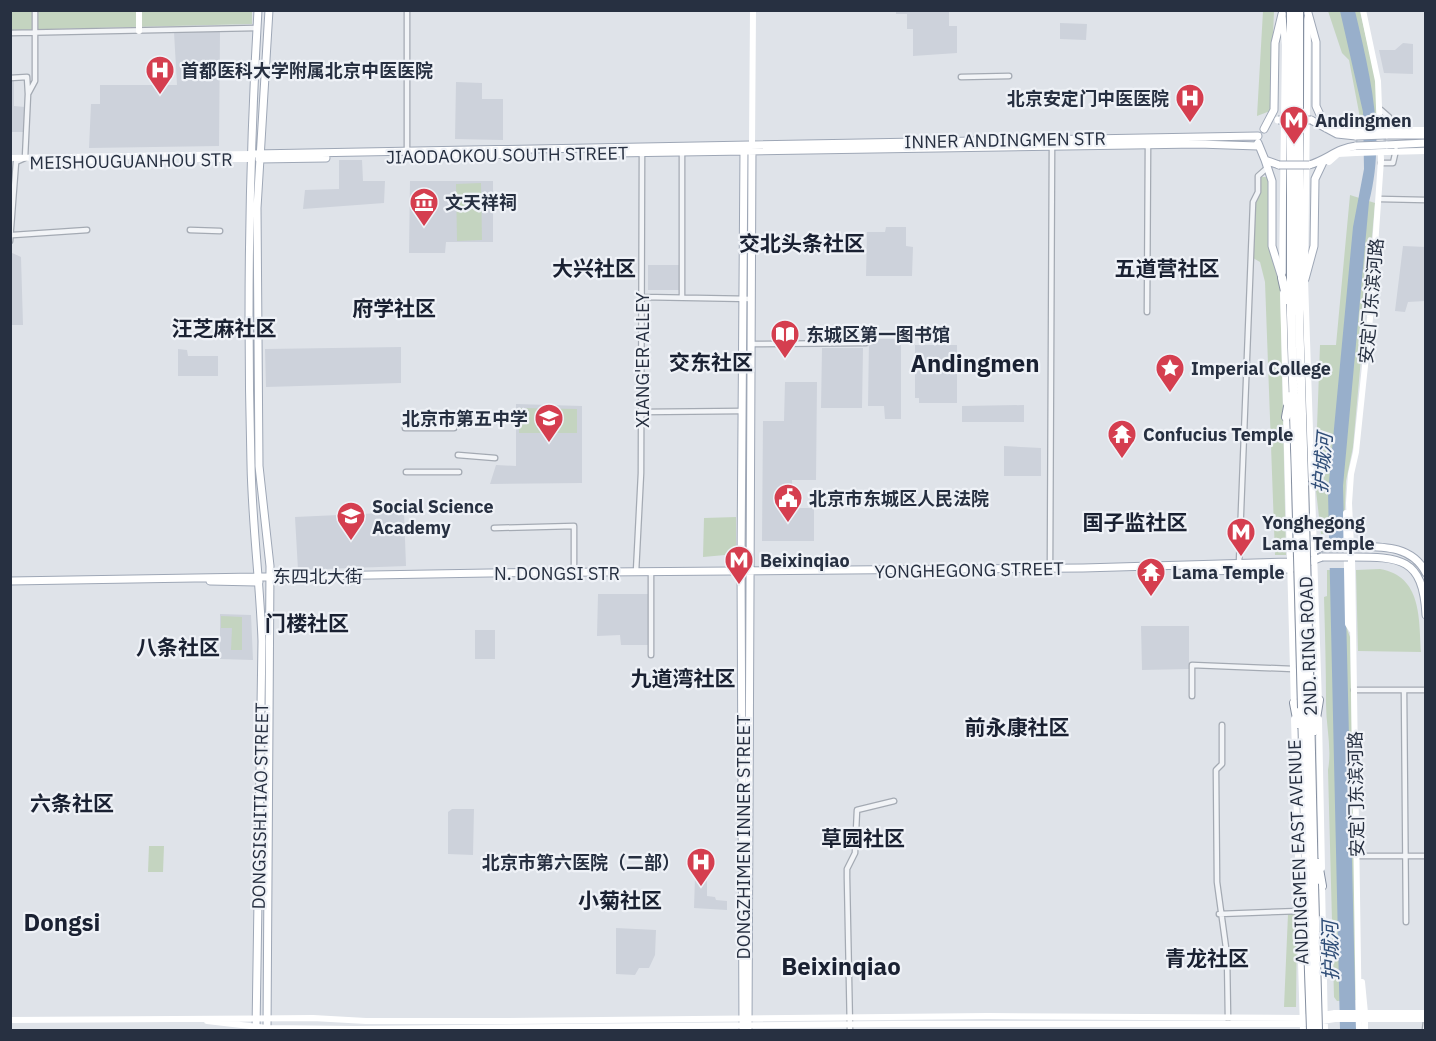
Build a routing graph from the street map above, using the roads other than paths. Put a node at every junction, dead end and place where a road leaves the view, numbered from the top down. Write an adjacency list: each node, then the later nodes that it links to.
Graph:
1 (35, 10): 13 (street)
2 (139, 10): 12 (street)
3 (258, 10): 11 (main road, DONGSISHITIAO STREET)
4 (269, 10): 37 (main road, DONGSISHITIAO STREET)
5 (407, 10): 35 (street)
6 (753, 10): 30 (street)
7 (1291, 10): 56 (highway)
8 (1363, 10): 19 (street, 安定门东滨河路)
9 (1305, 11): 20 (main road); 50 (street, ANDINGMEN EAST AVENUE); 56 (highway)
10 (1282, 12): 21 (main road); 49 (street, ANDINGMEN EAST AVENUE)
11 (257, 28): 12 (street); 36 (main road, DONGSISHITIAO STREET)
12 (139, 30): 13 (street)
13 (35, 32): 14 (street); 18 (street)
14 (10, 33)
15 (1009, 76): 16 (street)
16 (961, 77)
17 (10, 78): 18 (street)
18 (28, 94): 38 (street)
19 (1381, 110): 23 (street); 41 (street, 安定门东滨河路)
20 (1328, 126): 21 (main road, bridge); 23 (main road, bridge)
21 (1264, 129): 25 (main road)
22 (1425, 130): 23 (street)
23 (1388, 132): 24 (main road)
24 (1425, 135)
25 (1258, 136): 26 (main road, INNER ANDINGMEN STR); 29 (main road)
26 (1052, 142): 28 (main road, INNER ANDINGMEN STR); 30 (main road, INNER ANDINGMEN STR); 82 (street)
27 (1425, 143): 31 (main road)
28 (1148, 144): 29 (main road, INNER ANDINGMEN STR); 55 (street)
29 (1258, 146): 42 (main road)
30 (749, 148): 32 (main road, JIAODAOKOU SOUTH STREET); 34 (main road, JIAODAOKOU SOUTH STREET); 53 (main road); 54 (main road)
31 (1396, 148): 33 (street); 40 (main road, bridge); 41 (street)
32 (642, 151): 34 (main road, JIAODAOKOU SOUTH STREET); 35 (main road, JIAODAOKOU SOUTH STREET); 51 (street, XIANG'ER ALLEY)
33 (1425, 152)
34 (682, 153): 52 (street)
35 (408, 154): 37 (main road, JIAODAOKOU SOUTH STREET)
36 (251, 157): 37 (main road, JIAODAOKOU SOUTH STREET); 38 (street); 39 (street, MEISHOUGUANHOU STR); 89 (main road, DONGSISHITIAO STREET)
37 (262, 157): 90 (main road, DONGSISHITIAO STREET)
38 (25, 158): 39 (street)
39 (12, 161): 48 (street)
40 (1327, 161): 42 (main road, bridge); 50 (main road)
41 (1381, 163): 43 (street, 安定门东滨河路)
42 (1266, 164): 49 (main road); 79 (street)
43 (1380, 199): 44 (street); 70 (street, 安定门东滨河路)
44 (1425, 200)
45 (87, 230): 48 (street)
46 (190, 230): 47 (street)
47 (220, 231)
48 (12, 238)
49 (1282, 278): 56 (highway); 63 (street, ANDINGMEN EAST AVENUE)
50 (1305, 279): 56 (highway); 73 (street, ANDINGMEN EAST AVENUE)
51 (642, 297): 52 (street); 62 (street, XIANG'ER ALLEY)
52 (682, 297): 53 (street)
53 (742, 298): 54 (street); 60 (main road)
54 (751, 298): 58 (main road)
55 (1147, 312)
56 (1295, 314): 59 (highway); 71 (highway)
57 (866, 343): 58 (street)
58 (753, 344): 61 (main road)
59 (1294, 372): 63 (highway); 71 (highway)
60 (742, 411): 61 (street); 62 (street); 83 (main road)
61 (751, 411): 83 (main road)
62 (642, 412): 84 (street, XIANG'ER ALLEY)
63 (1287, 417): 72 (street, ANDINGMEN EAST AVENUE)
64 (405, 428): 65 (street)
65 (454, 428)
66 (458, 454): 67 (street)
67 (495, 458)
68 (406, 472): 69 (street)
69 (459, 472)
70 (1351, 474): 75 (street, 安定门东滨河路); 93 (street)
71 (1300, 481): 103 (highway, bridge)
72 (1288, 489): 73 (street); 81 (street, ANDINGMEN EAST AVENUE)
73 (1312, 489): 76 (street, ANDINGMEN EAST AVENUE)
74 (494, 528): 86 (street)
75 (1350, 546): 76 (main road, bridge); 87 (main road)
76 (1314, 551): 78 (street, ANDINGMEN EAST AVENUE); 81 (main road)
77 (1350, 556): 78 (main road, bridge); 92 (main road); 93 (street, 安定门东滨河路)
78 (1314, 560): 81 (main road); 97 (street, ANDINGMEN EAST AVENUE)
79 (1239, 563): 80 (main road, YONGHEGONG STREET); 81 (main road, YONGHEGONG STREET)
80 (1187, 565): 81 (main road, YONGHEGONG STREET); 82 (main road, YONGHEGONG STREET)
81 (1290, 566): 95 (street, ANDINGMEN EAST AVENUE)
82 (1050, 568): 83 (main road, YONGHEGONG STREET)
83 (746, 571): 85 (main road, N. DONGSI STR); 133 (main road, DONGZHIMEN INNER STREET)
84 (636, 572): 85 (main road, N. DONGSI STR); 86 (main road, N. DONGSI STR)
85 (651, 572): 94 (street)
86 (574, 573): 88 (main road, N. DONGSI STR)
87 (1425, 573)
88 (372, 576): 90 (main road, 东四北大街)
89 (260, 579): 90 (main road, 东四北大街); 91 (main road, 东四北大街); 132 (main road, DONGSISHITIAO STREET)
90 (270, 579): 125 (main road, DONGSISHITIAO STREET)
91 (10, 581)
92 (1425, 615)
93 (1352, 631): 98 (street, 安定门东滨河路)
94 (651, 655)
95 (1293, 669): 96 (street, ANDINGMEN EAST AVENUE); 101 (street)
96 (1293, 676): 97 (street); 103 (street, ANDINGMEN EAST AVENUE)
97 (1317, 676): 102 (street, ANDINGMEN EAST AVENUE)
98 (1354, 690): 99 (street); 108 (street, 安定门东滨河路)
99 (1404, 690): 100 (street); 109 (street)
100 (1425, 690)
101 (1192, 696)
102 (1319, 700): 105 (highway); 112 (street, ANDINGMEN EAST AVENUE)
103 (1302, 706): 105 (highway, 2ND. RING ROAD); 107 (highway, 2ND. RING ROAD); 111 (street, ANDINGMEN EAST AVENUE)
104 (1222, 725): 114 (street)
105 (1311, 755): 112 (highway, 2ND. RING ROAD)
106 (894, 801): 126 (street)
107 (1304, 812): 111 (highway); 112 (highway, 2ND. RING ROAD)
108 (1358, 856): 109 (street); 118 (street, 安定门东滨河路)
109 (1405, 856): 110 (street); 115 (street)
110 (1425, 856)
111 (1299, 858): 113 (street, ANDINGMEN EAST AVENUE)
112 (1314, 885): 117 (street, ANDINGMEN EAST AVENUE); 142 (highway, bridge); 143 (highway, 2ND. RING ROAD, bridge)
113 (1300, 911): 114 (street); 116 (street, ANDINGMEN EAST AVENUE)
114 (1219, 914): 130 (street)
115 (1406, 922)
116 (1301, 933): 117 (street); 119 (street, ANDINGMEN EAST AVENUE)
117 (1323, 933): 120 (street, ANDINGMEN EAST AVENUE)
118 (1360, 961): 123 (street); 145 (street, 安定门东滨河路)
119 (1302, 985): 120 (street); 131 (street, ANDINGMEN EAST AVENUE)
120 (1324, 985): 124 (street, ANDINGMEN EAST AVENUE)
121 (1425, 1013): 123 (street)
122 (998, 1016): 126 (street); 129 (street); 136 (street)
123 (1363, 1016): 124 (street, bridge); 128 (street); 146 (street)
124 (1325, 1017): 131 (street); 144 (street, ANDINGMEN EAST AVENUE)
125 (267, 1018): 132 (street); 134 (street); 139 (main road, DONGSISHITIAO STREET)
126 (850, 1018): 133 (street); 137 (street)
127 (10, 1020): 132 (street)
128 (1425, 1020): 147 (street)
129 (1161, 1022): 130 (street); 136 (street)
130 (1226, 1024): 131 (street); 138 (street)
131 (1303, 1024): 138 (street)
132 (257, 1025): 139 (street)
133 (746, 1025): 134 (street); 137 (street); 140 (street)
134 (443, 1026): 140 (street); 141 (street)
135 (932, 1027): 136 (street); 137 (street)
136 (997, 1027)
137 (850, 1028)
138 (1249, 1028)
139 (267, 1029): 141 (street)
140 (679, 1029)
141 (355, 1030)
142 (1311, 1030)
143 (1318, 1030)
144 (1325, 1030)
145 (1359, 1030)
146 (1365, 1030)
147 (1425, 1030)

